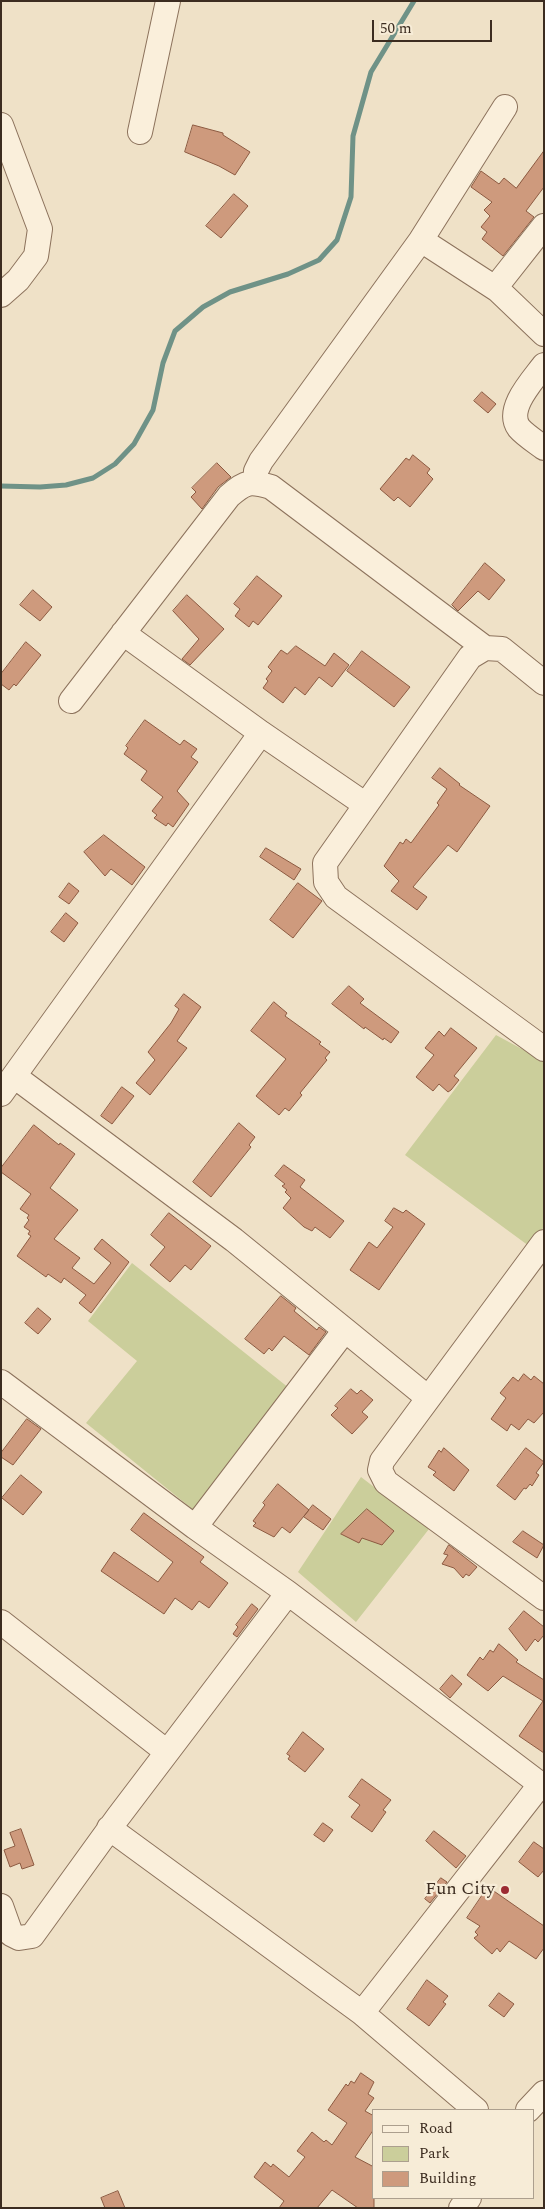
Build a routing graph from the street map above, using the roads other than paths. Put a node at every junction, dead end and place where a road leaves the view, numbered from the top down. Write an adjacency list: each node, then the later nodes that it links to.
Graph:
1 (168, 1): 4 (street)
2 (505, 107): 6 (street)
3 (1, 125): 8 (street)
4 (140, 132)
5 (544, 226): 7 (street)
6 (421, 240): 7 (street); 12 (street)
7 (498, 290): 9 (street)
8 (1, 295)
9 (544, 334)
10 (544, 365): 11 (street)
11 (544, 448)
12 (254, 482): 13 (street); 14 (street)
13 (122, 633): 16 (street); 17 (street)
14 (485, 648): 15 (street); 18 (street)
15 (544, 683)
16 (71, 701)
17 (261, 733): 18 (street); 20 (street)
18 (366, 805): 19 (street)
19 (544, 1049)
20 (8, 1085): 22 (street)
21 (544, 1242): 24 (street)
22 (345, 1330): 24 (street); 25 (street)
23 (1, 1382): 25 (street)
24 (427, 1397): 27 (street)
25 (195, 1528): 26 (street)
26 (288, 1593): 29 (street); 30 (street)
27 (544, 1598)
28 (1, 1622): 29 (street)
29 (167, 1752): 31 (street)
30 (542, 1786): 33 (street)
31 (109, 1828): 32 (street); 33 (street)
32 (1, 1906)
33 (362, 2013): 35 (street)
34 (544, 2093): 36 (street)
35 (475, 2109)
36 (529, 2109)

